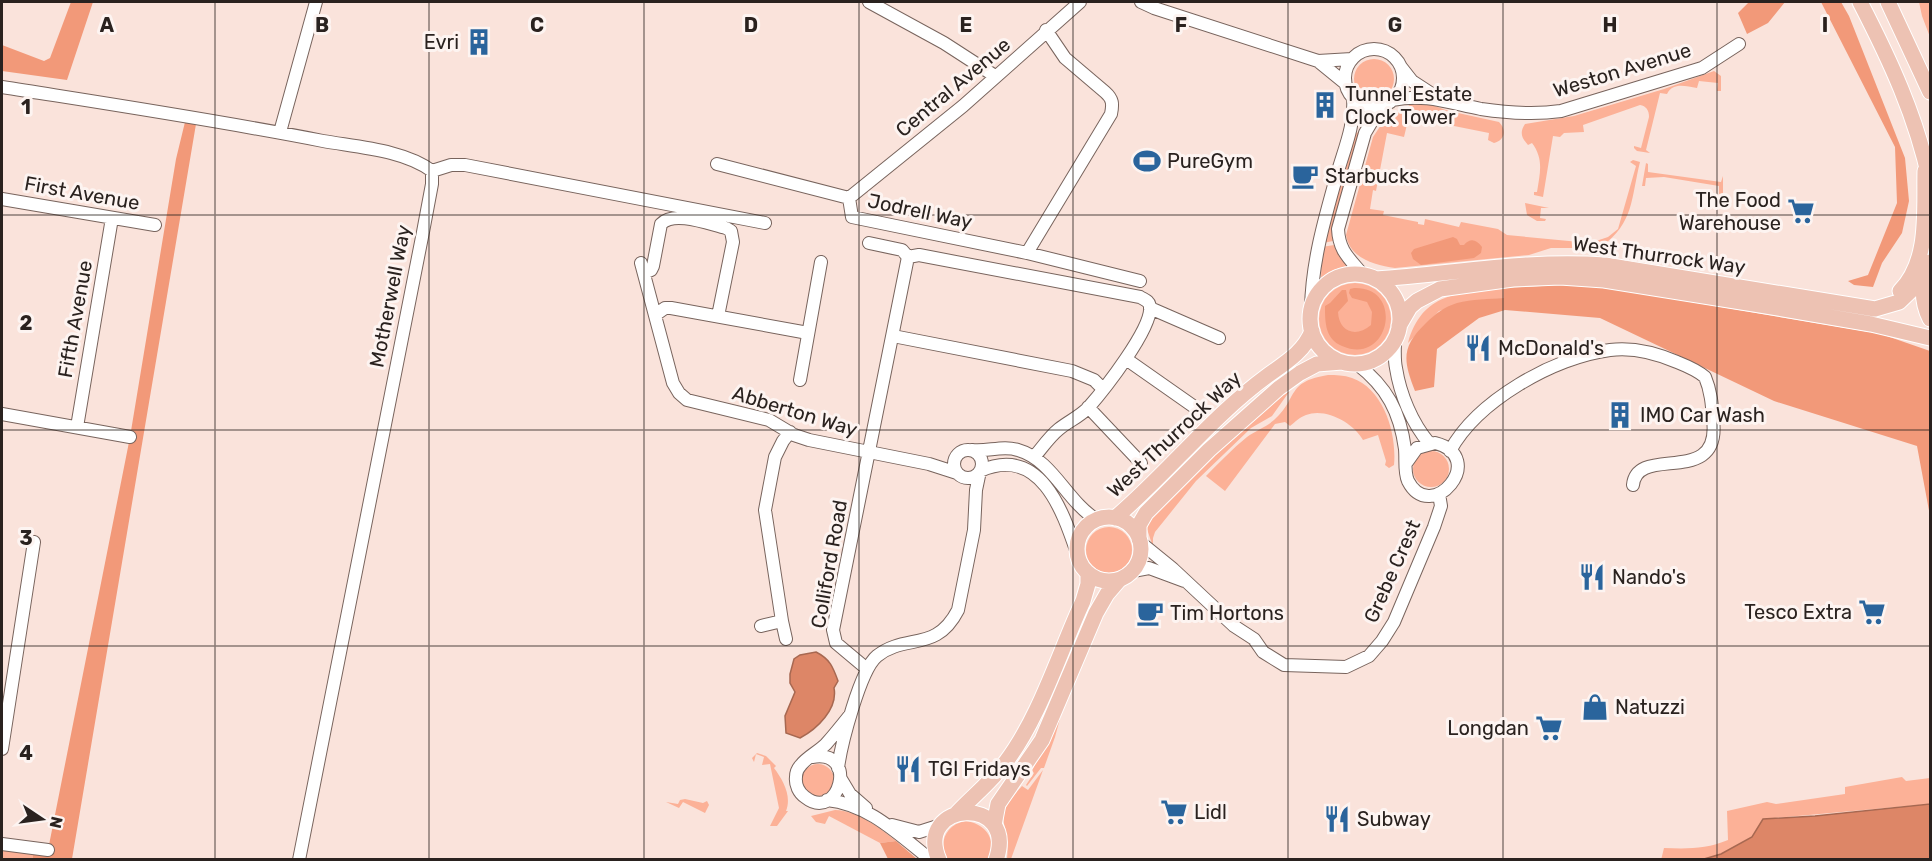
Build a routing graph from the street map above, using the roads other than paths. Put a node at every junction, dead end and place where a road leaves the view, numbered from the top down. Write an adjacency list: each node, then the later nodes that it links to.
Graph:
1 (316, 2): 20 (street)
2 (869, 2): 12 (street)
3 (1080, 2): 7 (street, Central Avenue)
4 (1141, 2): 10 (street)
5 (1860, 2): 21 (main road)
6 (1888, 2): 15 (main road)
7 (1046, 30): 12 (street, Central Avenue); 32 (street)
8 (1739, 44): 16 (street, Weston Avenue)
9 (1352, 59): 10 (street); 11 (street); 13 (street)
10 (1318, 61): 13 (street)
11 (1401, 67): 16 (street, Weston Avenue); 18 (street)
12 (994, 76): 25 (street, Central Avenue)
13 (1345, 83): 17 (street)
14 (2, 87): 20 (street)
15 (1930, 92)
16 (1439, 98): 18 (street, Weston Avenue)
17 (1353, 99): 19 (street); 40 (street)
18 (1393, 100): 19 (street)
19 (1381, 106): 36 (street)
20 (280, 132): 23 (street)
21 (1925, 156): 24 (main road); 38 (main road)
22 (717, 164): 25 (street, Jodrell Way)
23 (432, 171): 28 (street); 98 (street, Motherwell Way)
24 (1930, 181)
25 (849, 198): 32 (street, Jodrell Way)
26 (2, 199): 27 (street, First Avenue)
27 (112, 218): 29 (street, First Avenue); 57 (street, Fifth Avenue)
28 (765, 223)
29 (155, 225)
30 (869, 243): 33 (street)
31 (1930, 246): 35 (main road)
32 (1027, 253): 37 (street)
33 (908, 257): 39 (street); 47 (street, Colliford Road)
34 (821, 262): 46 (street)
35 (1927, 271): 38 (main road, West Thurrock Way); 43 (main road)
36 (1370, 277): 38 (main road, West Thurrock Way); 40 (main road); 45 (main road)
37 (1140, 281)
38 (1856, 307)
39 (1150, 308): 48 (street); 50 (street)
40 (1311, 308): 44 (main road)
41 (655, 315): 42 (street); 42 (street, Abberton Way); 58 (street, Abberton Way)
42 (718, 316): 46 (street)
43 (1930, 320)
44 (1312, 331): 51 (main road); 74 (main road, West Thurrock Way)
45 (1397, 332): 49 (main road, West Thurrock Way); 51 (main road); 60 (street)
46 (808, 333): 52 (street)
47 (893, 336): 53 (street); 63 (street, Colliford Road)
48 (1219, 338)
49 (1930, 338)
50 (1126, 359): 53 (street); 54 (street)
51 (1349, 363): 66 (street); 76 (main road, West Thurrock Way)
52 (800, 380)
53 (1103, 389): 55 (street)
54 (1193, 406)
55 (1088, 407): 65 (street); 67 (street)
56 (2, 414): 57 (street)
57 (77, 427): 59 (street)
58 (790, 432): 63 (street, Abberton Way); 83 (street)
59 (130, 437)
60 (1429, 443): 62 (street); 66 (street)
61 (972, 450): 64 (street); 65 (street); 69 (street)
62 (1450, 451): 71 (street); 72 (street)
63 (869, 453): 68 (street, Abberton Way); 86 (street, Colliford Road)
64 (957, 454): 68 (street, Abberton Way); 70 (street)
65 (1034, 457): 75 (street)
66 (1407, 462): 72 (street)
67 (1141, 463)
68 (929, 464): 70 (street, Abberton Way)
69 (980, 471): 70 (street); 73 (street); 78 (street)
70 (960, 476): 73 (street)
71 (1634, 485)
72 (1439, 494): 82 (street, Grebe Crest)
73 (975, 514): 86 (street)
74 (1115, 518): 75 (main road); 76 (main road)
75 (1097, 520): 78 (main road)
76 (1140, 541): 79 (main road); 82 (street, Grebe Crest)
77 (34, 542): 88 (street)
78 (1078, 556): 80 (main road)
79 (1133, 571): 81 (main road); 82 (street, Grebe Crest)
80 (1088, 573): 81 (main road); 92 (main road)
81 (1119, 580): 95 (main road)
82 (1185, 582)
83 (782, 621): 84 (street); 85 (street)
84 (761, 626)
85 (786, 639)
86 (867, 669): 87 (street)
87 (852, 712): 89 (street); 90 (street)
88 (2, 749)
89 (812, 757): 90 (street); 91 (street)
90 (840, 774): 91 (street); 93 (street)
91 (827, 800): 93 (street)
92 (957, 813): 94 (main road); 95 (main road)
93 (880, 820): 94 (street); 99 (street)
94 (941, 825): 99 (main road)
95 (994, 825): 100 (main road)
96 (2, 844): 97 (street)
97 (48, 850)
98 (299, 860)
99 (937, 860)
100 (996, 860)

